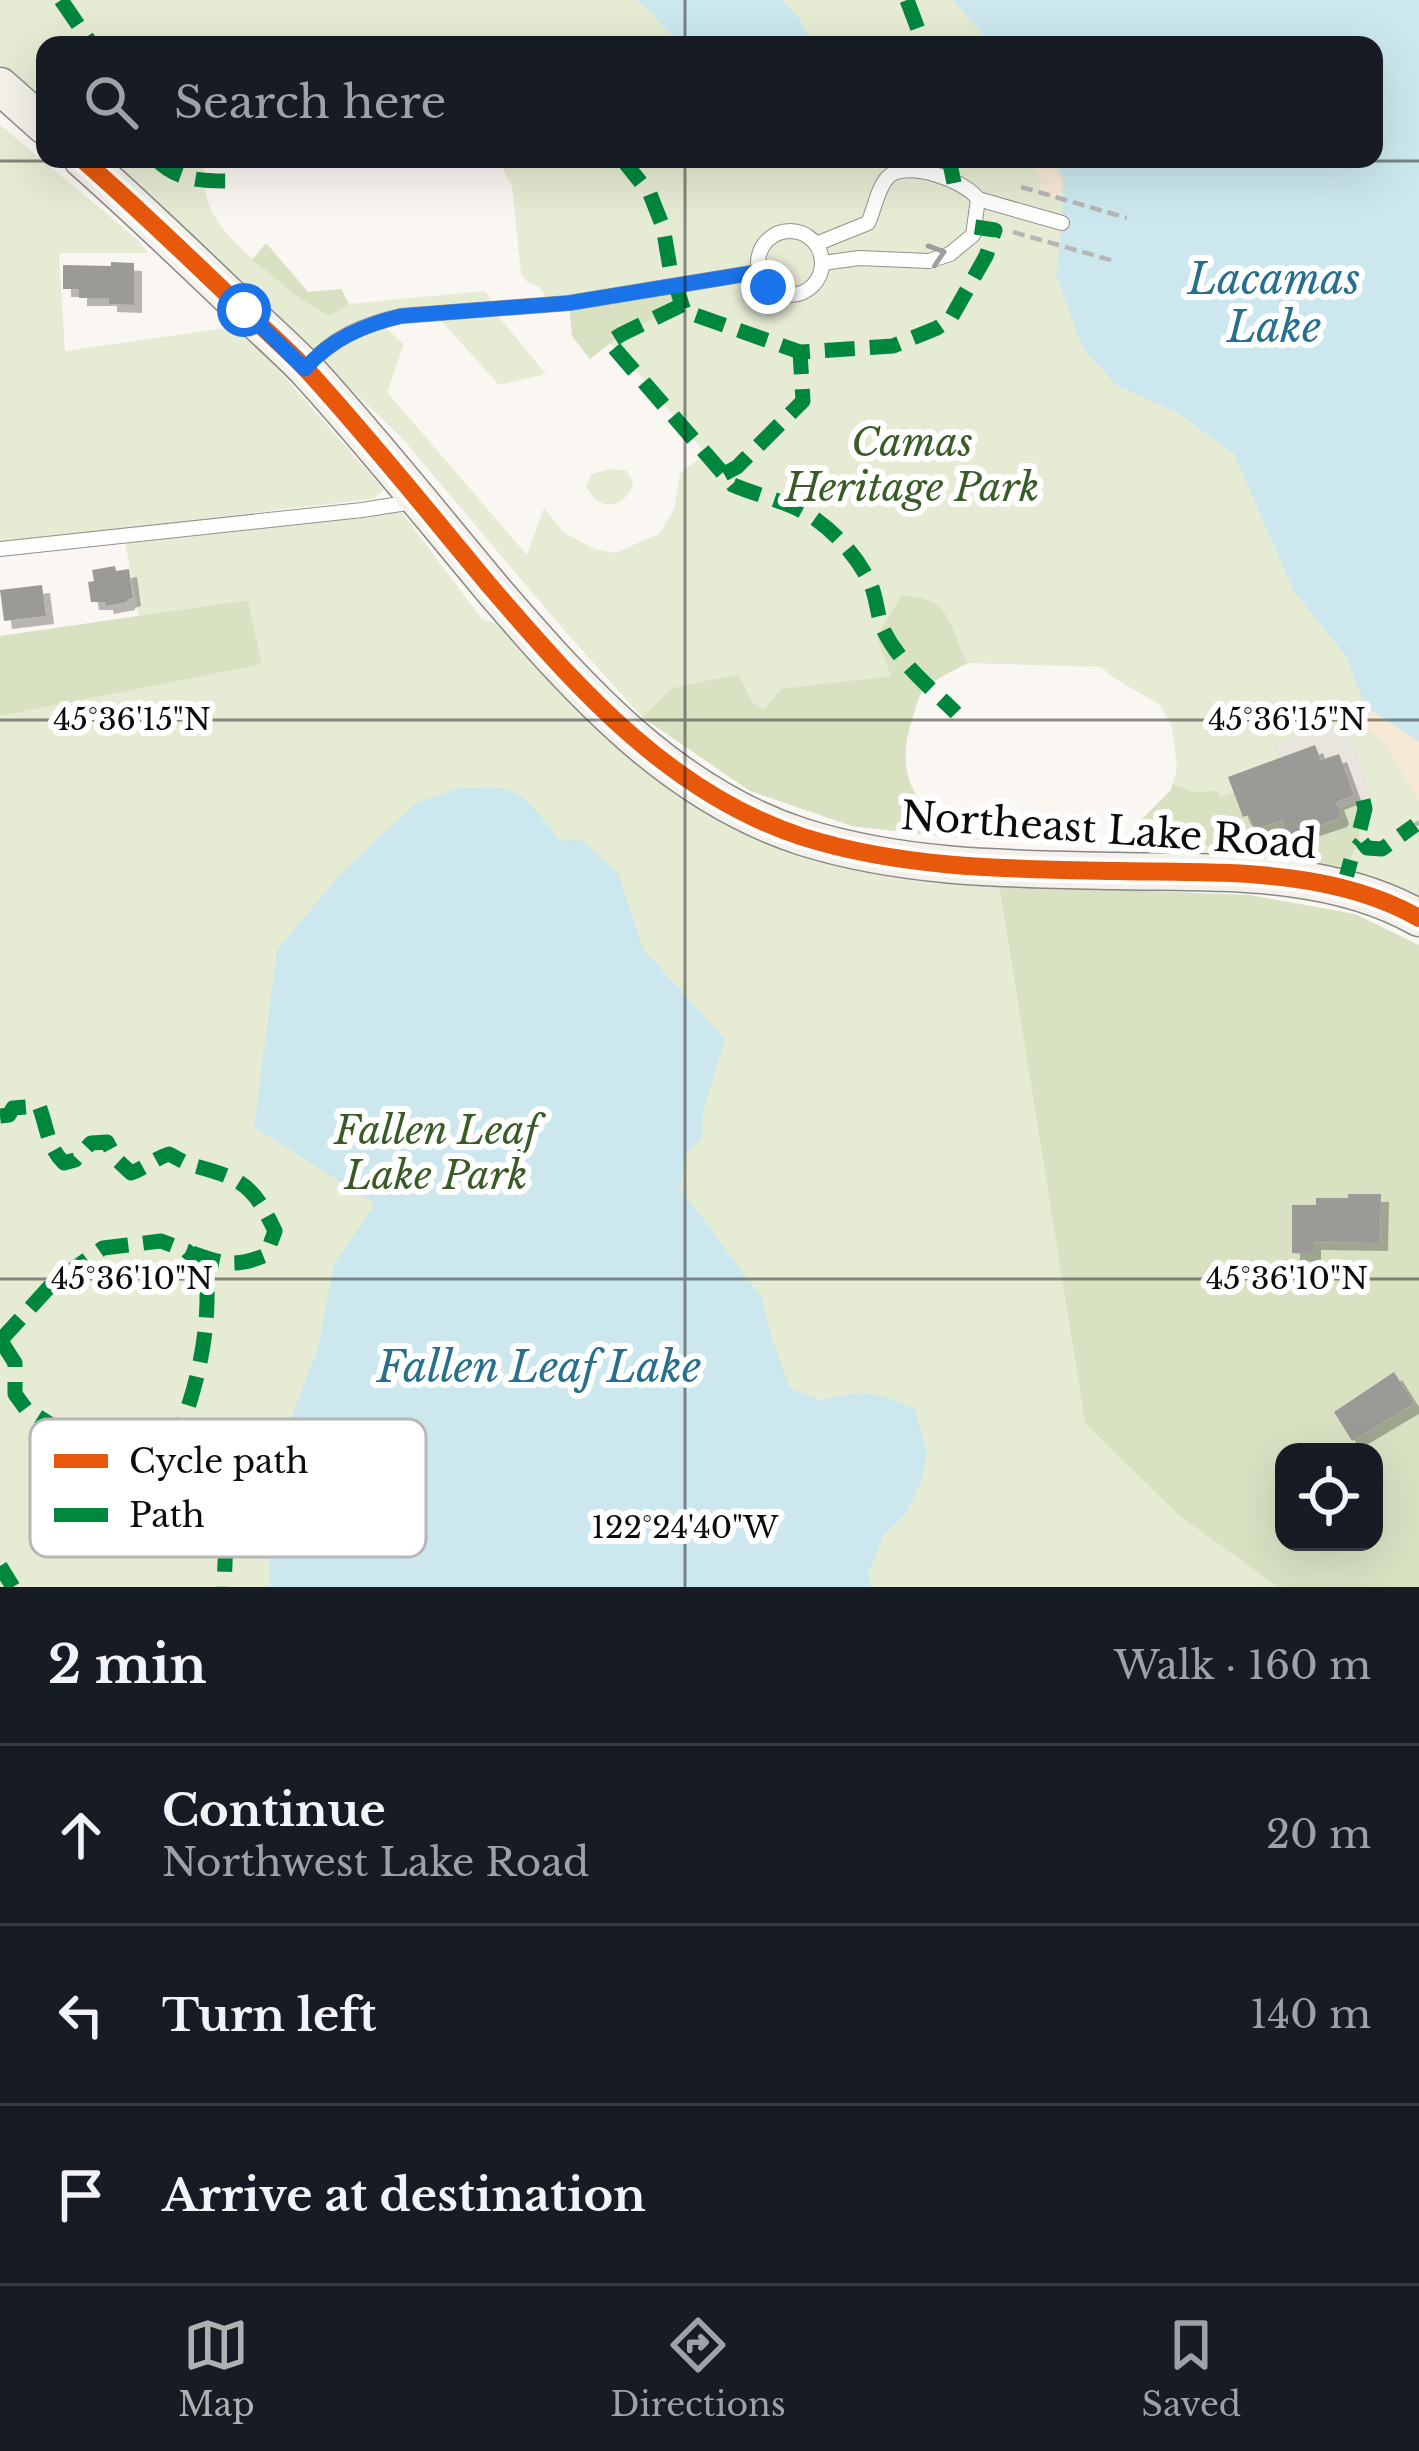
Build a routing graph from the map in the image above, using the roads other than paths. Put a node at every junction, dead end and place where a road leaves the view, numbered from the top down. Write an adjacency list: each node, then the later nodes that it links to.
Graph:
1 (0, 86): 2 (main road)
2 (36, 118)
3 (92, 168): 9 (main road, Northeast Lake Road)
4 (978, 199): 5 (lane); 6 (lane); 7 (lane, one-way to 4)
5 (1062, 223)
6 (816, 244): 7 (lane); 8 (lane)
7 (823, 263): 8 (lane)
8 (758, 272): 9 (lane)
9 (305, 369): 10 (main road, Northeast Lake Road)
10 (418, 501): 11 (lane); 12 (main road, Northeast Lake Road)
11 (0, 549)
12 (1419, 918)

